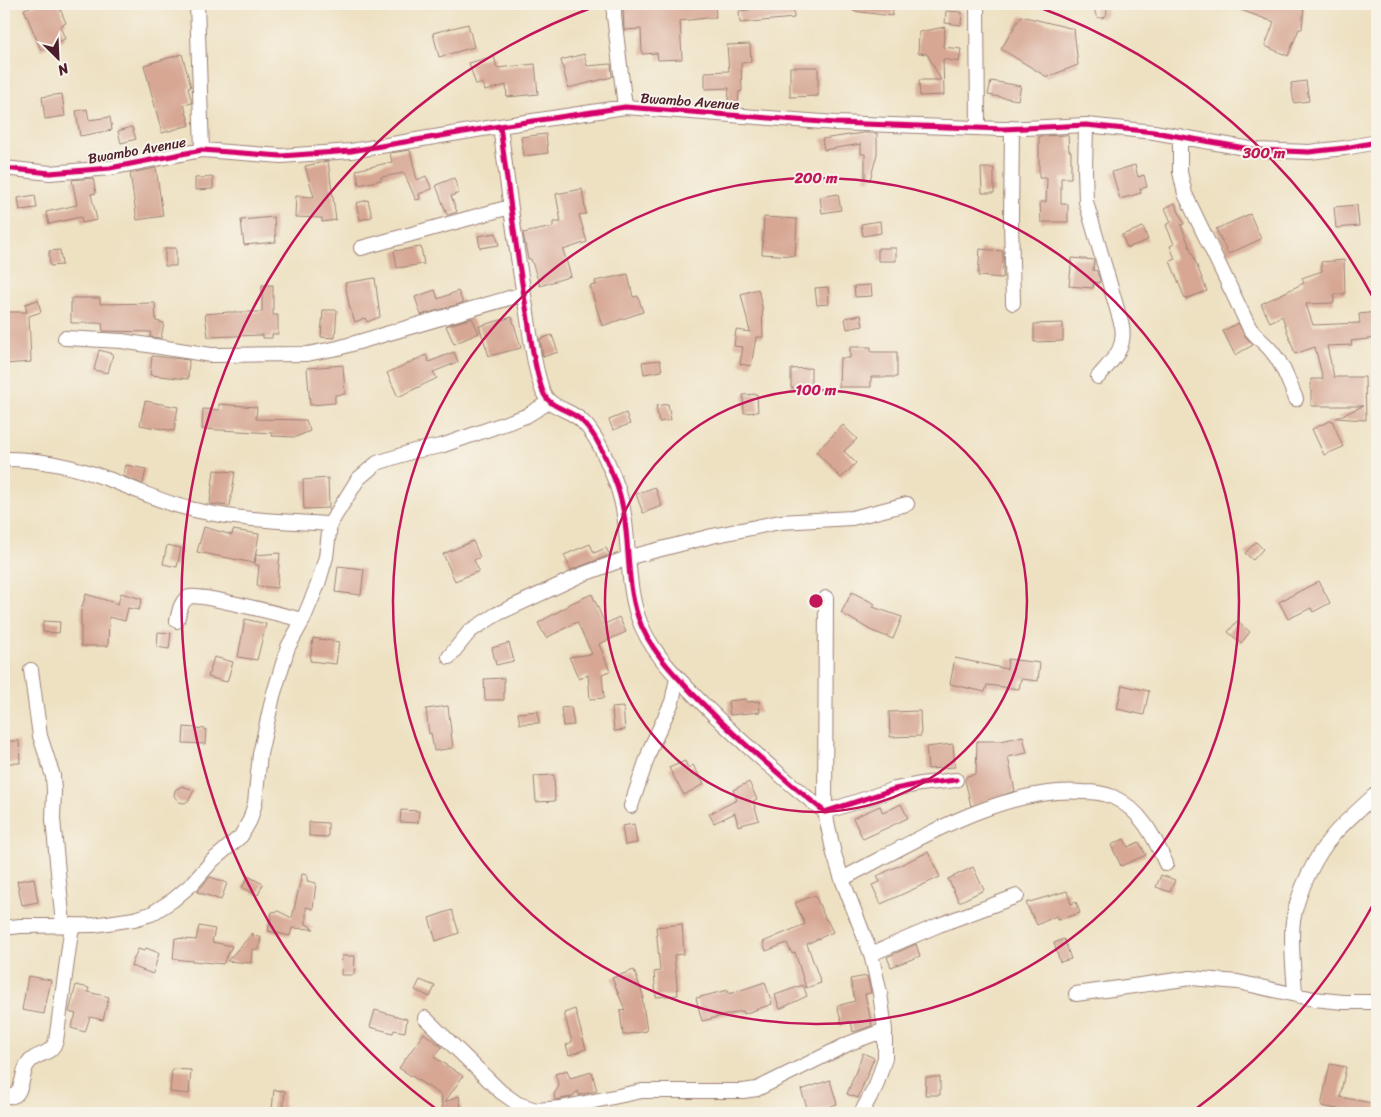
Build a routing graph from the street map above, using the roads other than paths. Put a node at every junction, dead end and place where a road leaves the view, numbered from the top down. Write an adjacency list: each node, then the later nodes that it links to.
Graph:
1 (197, 4): 11 (street)
2 (614, 4): 4 (street)
3 (976, 4): 7 (street)
4 (625, 108): 6 (street, Bwambo Avenue); 7 (street, Bwambo Avenue)
5 (1086, 125): 8 (street, Bwambo Avenue); 9 (street, Bwambo Avenue); 18 (street)
6 (500, 126): 11 (street, Bwambo Avenue); 13 (street)
7 (978, 128): 8 (street, Bwambo Avenue)
8 (1012, 128): 16 (street)
9 (1180, 136): 10 (street, Bwambo Avenue); 19 (street)
10 (1377, 142)
11 (202, 150): 12 (street, Bwambo Avenue)
12 (4, 168)
13 (510, 207): 14 (street); 15 (street)
14 (361, 248)
15 (523, 294): 17 (street); 20 (street)
16 (1013, 303)
17 (65, 338)
18 (1098, 377)
19 (1296, 399)
20 (549, 402): 23 (street); 24 (street)
21 (4, 459): 23 (street)
22 (907, 504): 24 (street)
23 (330, 524): 26 (street)
24 (630, 557): 28 (street); 30 (street)
25 (826, 598): 34 (street)
26 (303, 620): 27 (street); 38 (street)
27 (177, 621)
28 (449, 657)
29 (32, 670): 38 (street)
30 (678, 678): 33 (street); 34 (street)
31 (956, 780): 34 (street)
32 (1377, 793): 42 (street)
33 (631, 806)
34 (825, 812): 36 (street)
35 (1166, 864): 36 (street)
36 (842, 879): 40 (street)
37 (1017, 896): 40 (street)
38 (68, 925): 39 (street); 46 (street)
39 (4, 928)
40 (871, 954): 45 (street)
41 (1076, 994): 42 (street)
42 (1295, 994): 43 (street)
43 (1377, 1002)
44 (425, 1018): 45 (street)
45 (885, 1030): 47 (street)
46 (4, 1096)
47 (861, 1113)

